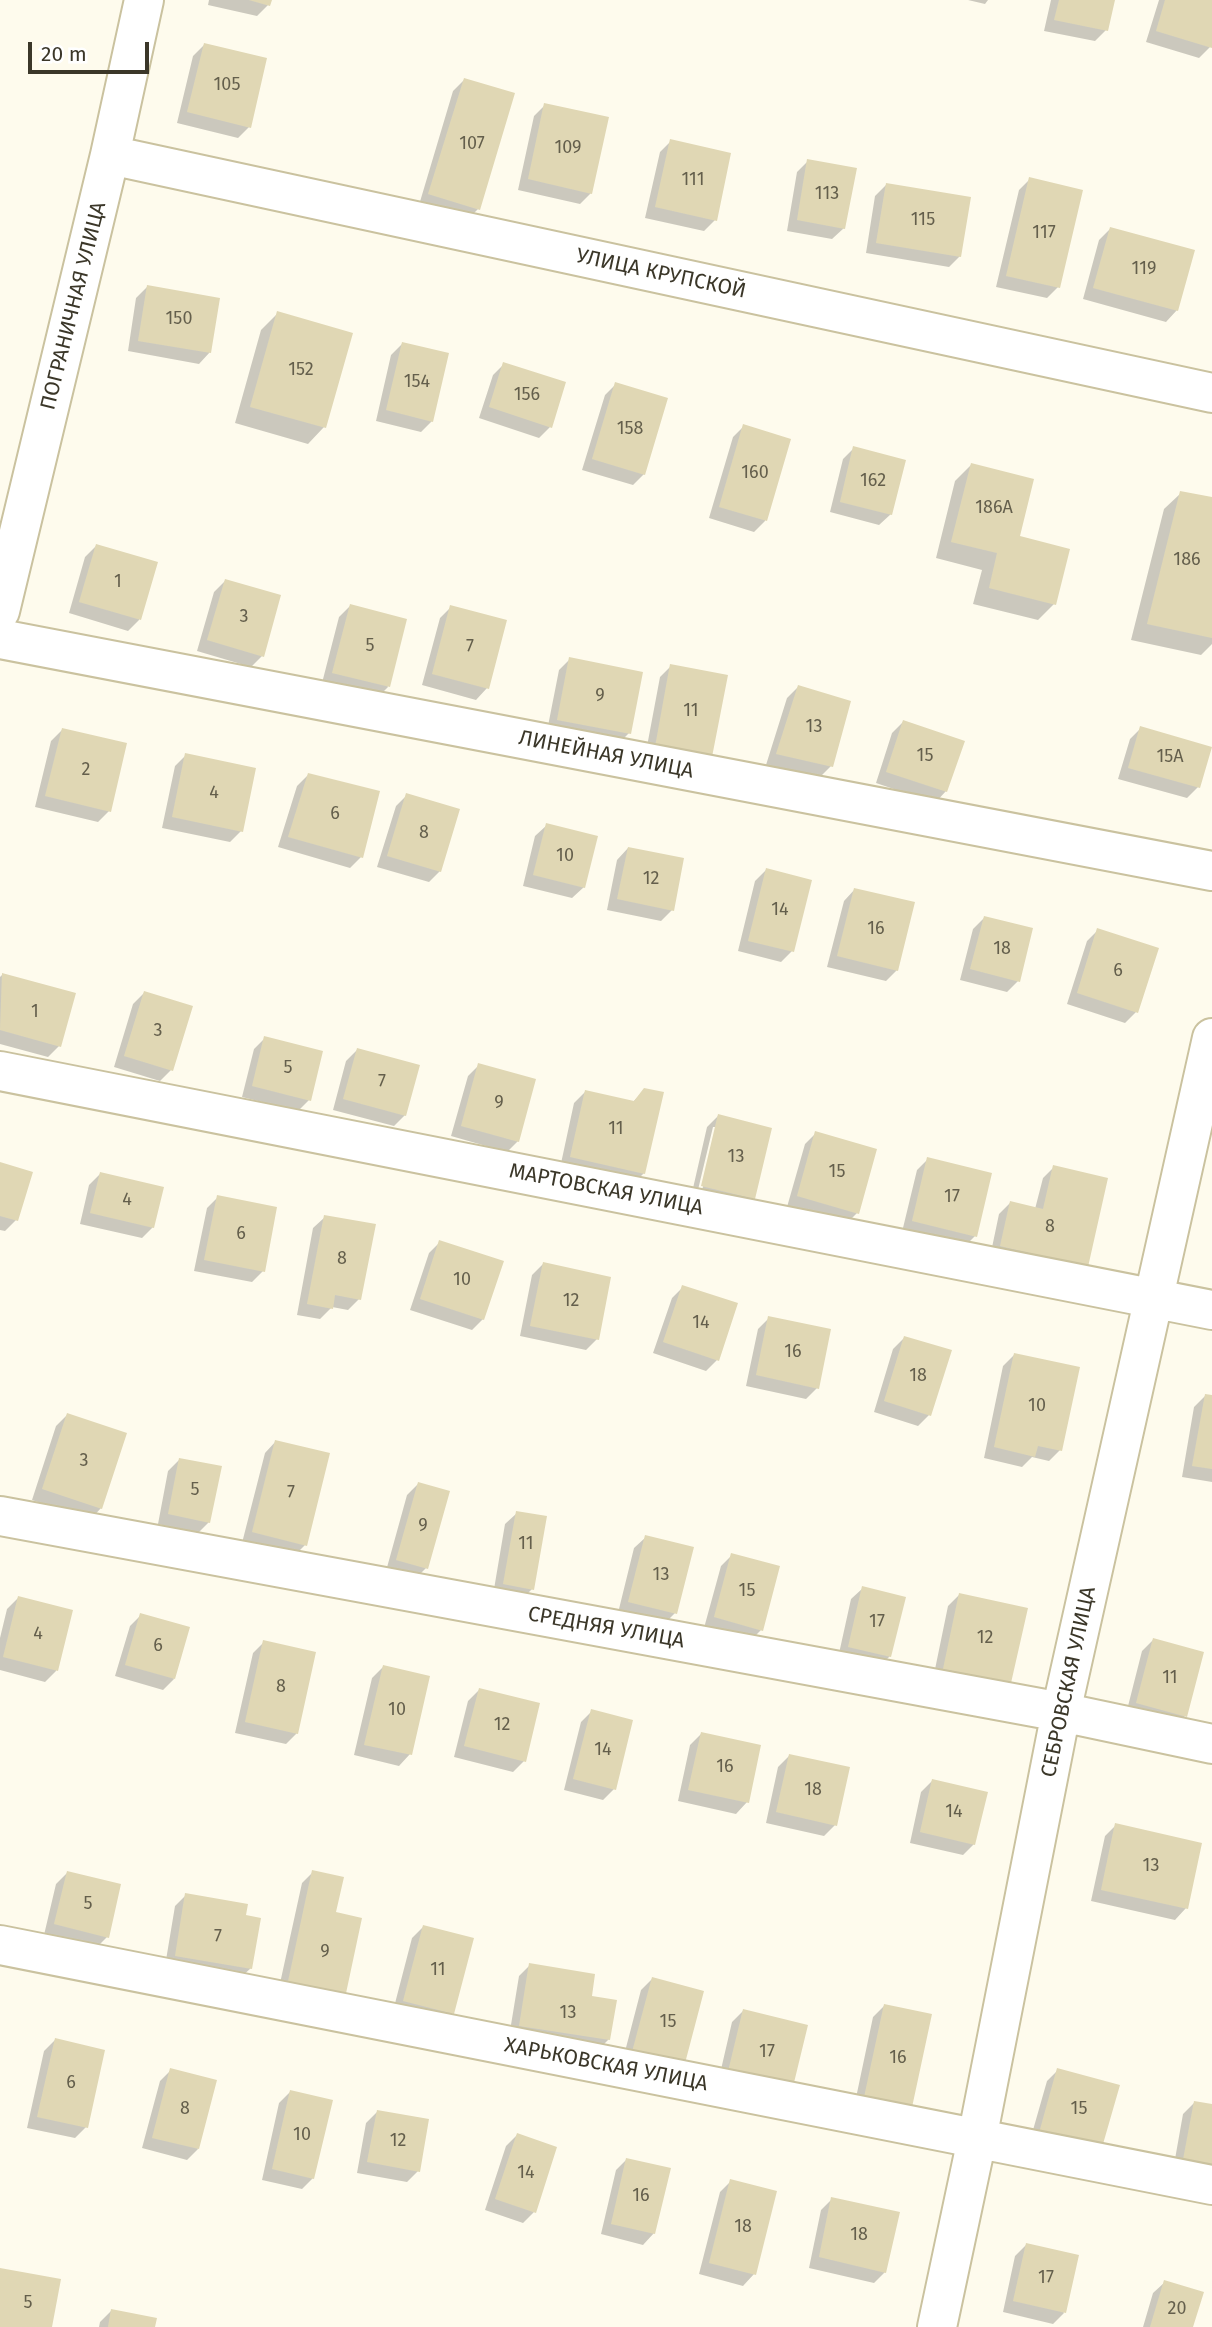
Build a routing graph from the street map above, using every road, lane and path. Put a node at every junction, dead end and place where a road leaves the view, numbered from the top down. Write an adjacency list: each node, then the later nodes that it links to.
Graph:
1 (144, 0): 2 (street, ПОГРАНИЧНАЯ УЛИЦА)
2 (110, 155): 3 (street, УЛИЦА КРУПСКОЙ); 4 (street, ПОГРАНИЧНАЯ УЛИЦА)
3 (1212, 393)
4 (0, 611)
5 (0, 639): 6 (street, ЛИНЕЙНАЯ УЛИЦА)
6 (1212, 871)
7 (1212, 1038): 9 (street, СЕБРОВСКАЯ УЛИЦА)
8 (0, 1071): 9 (street, МАРТОВСКАЯ УЛИЦА)
9 (1154, 1298): 10 (street, МАРТОВСКАЯ УЛИЦА); 12 (street, СЕБРОВСКАЯ УЛИЦА)
10 (1212, 1310)
11 (0, 1516): 12 (street, СРЕДНЯЯ УЛИЦА)
12 (1061, 1712): 13 (street, СРЕДНЯЯ УЛИЦА); 15 (street, СЕБРОВСКАЯ УЛИЦА)
13 (1212, 1744)
14 (0, 1945): 15 (street, ХАРЬКОВСКАЯ УЛИЦА)
15 (977, 2139): 16 (street, ХАРЬКОВСКАЯ УЛИЦА); 17 (street, СЕБРОВСКАЯ УЛИЦА)
16 (1212, 2185)
17 (937, 2327)

